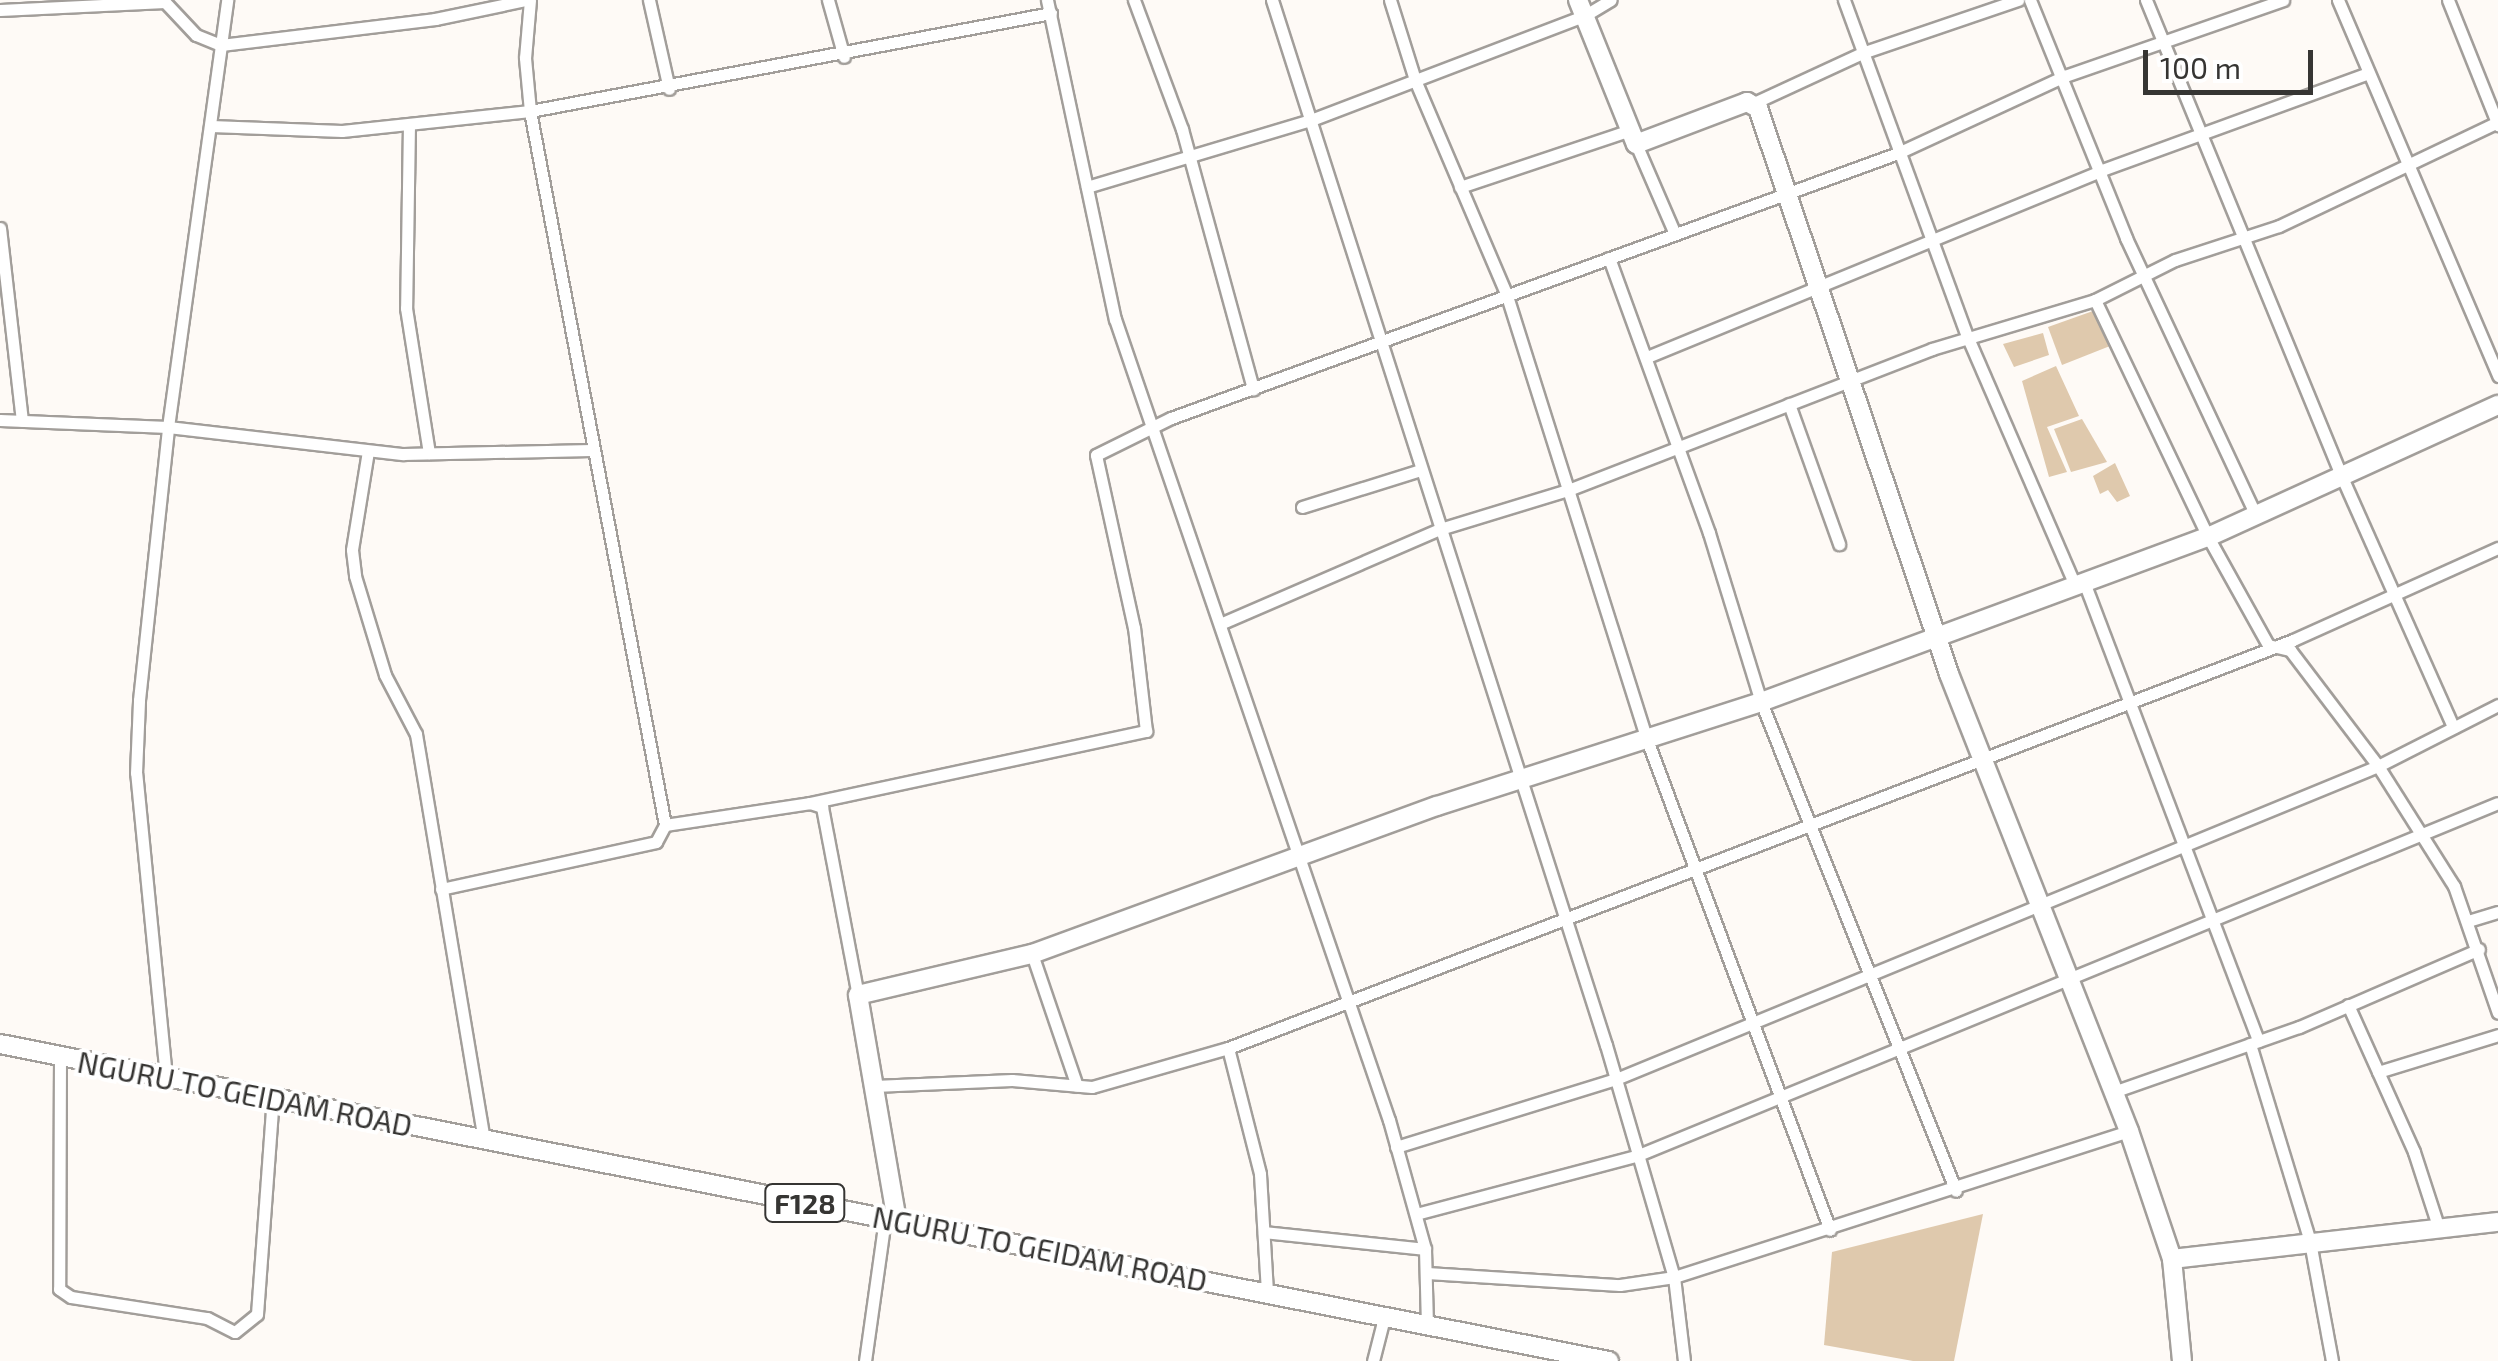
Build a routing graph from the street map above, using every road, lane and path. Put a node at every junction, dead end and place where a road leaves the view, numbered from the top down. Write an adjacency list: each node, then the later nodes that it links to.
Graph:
1 (226, 0): 22 (street)
2 (528, 0): 22 (street); 30 (street)
3 (649, 0): 28 (street)
4 (828, 0): 24 (street)
5 (1047, 0): 20 (street)
6 (1134, 0): 38 (street)
7 (1272, 0): 31 (street)
8 (1390, 0): 27 (street)
9 (1611, 0): 18 (street)
10 (1844, 0): 23 (street)
11 (2018, 0): 23 (street)
12 (2030, 0): 26 (street)
13 (2146, 0): 21 (street)
14 (2283, 0): 21 (street)
15 (2338, 0): 25 (street)
16 (2448, 0): 32 (street)
17 (164, 1): 19 (street); 22 (street)
18 (1581, 8): 27 (street); 36 (street)
19 (0, 10)
20 (1051, 13): 24 (street); 41 (street)
21 (2164, 41): 26 (street); 35 (street)
22 (220, 45): 34 (street)
23 (1862, 53): 29 (street); 37 (street)
24 (844, 57): 28 (street)
25 (2366, 74): 35 (street); 39 (street)
26 (2065, 76): 37 (street); 40 (street)
27 (1415, 80): 31 (street); 42 (street)
28 (668, 89): 30 (street)
29 (1754, 103): 36 (street); 43 (street)
30 (530, 112): 33 (street); 66 (street)
31 (1311, 120): 38 (street); 54 (street)
32 (2498, 123): 39 (street)
33 (410, 124): 34 (street); 68 (street)
34 (210, 126): 63 (street)
35 (2201, 134): 40 (street); 46 (street)
36 (1633, 137): 42 (street); 45 (street)
37 (1898, 153): 43 (street); 47 (street)
38 (1185, 156): 41 (street); 58 (street)
39 (2405, 166): 46 (street); 56 (street)
40 (2102, 170): 47 (street); 49 (street)
41 (1087, 187): 64 (street)
42 (1460, 187): 51 (street)
43 (1789, 193): 45 (street); 50 (street)
44 (0, 228): 62 (street)
45 (1676, 234): 48 (street)
46 (2246, 239): 49 (street); 70 (street)
47 (1930, 240): 50 (street); 53 (street)
48 (1609, 258): 51 (street); 55 (street)
49 (2147, 272): 52 (street); 73 (street)
50 (1820, 284): 55 (street); 57 (street)
51 (1507, 296): 54 (street); 71 (street)
52 (2095, 300): 53 (street); 75 (street)
53 (1968, 338): 57 (street); 78 (street)
54 (1380, 342): 58 (street); 69 (street)
55 (1647, 356): 65 (street)
56 (2498, 376)
57 (1853, 379): 59 (street); 81 (street)
58 (1253, 389): 64 (street)
59 (1789, 404): 65 (street); 76 (street)
60 (2498, 405): 70 (street)
61 (0, 420): 62 (street)
62 (22, 421): 63 (street)
63 (168, 427): 67 (street); 121 (street)
64 (1152, 430): 80 (street); 91 (street)
65 (1676, 446): 71 (street); 83 (street)
66 (591, 450): 68 (street); 94 (street)
67 (368, 451): 68 (street); 99 (street)
68 (429, 454)
69 (1421, 470): 72 (street); 74 (street)
70 (2341, 475): 73 (street); 79 (street)
71 (1570, 489): 74 (street); 87 (street)
72 (1302, 506)
73 (2256, 516): 75 (street)
74 (1440, 529): 80 (street); 90 (street)
75 (2208, 537): 78 (street); 82 (street)
76 (1839, 544)
77 (2498, 548): 79 (street)
78 (2079, 583): 81 (street); 84 (street)
79 (2394, 596): 82 (street); 86 (street)
80 (1220, 624): 97 (street)
81 (1936, 636): 83 (street); 88 (street)
82 (2268, 644): 84 (street); 89 (street)
83 (1761, 702): 87 (street); 93 (street)
84 (2127, 703): 88 (street); 96 (street)
85 (2498, 705): 86 (street)
86 (2454, 727): 89 (street)
87 (1646, 738): 90 (street); 98 (street)
88 (1983, 762): 93 (street); 100 (street)
89 (2378, 766): 95 (street); 96 (street)
90 (1518, 779): 97 (street); 102 (street)
91 (810, 802): 94 (street); 109 (street)
92 (2498, 802): 95 (street)
93 (1806, 822): 98 (street); 107 (street)
94 (665, 825): 99 (street)
95 (2422, 833): 103 (street); 104 (street)
96 (2183, 847): 100 (street); 103 (street)
97 (1302, 859): 106 (street); 110 (street)
98 (1691, 866): 102 (street); 113 (street)
99 (441, 889): 129 (street)
100 (2038, 908): 107 (street); 108 (street)
101 (2498, 912): 104 (street)
102 (1564, 914): 110 (street); 122 (street)
103 (2211, 920): 108 (street); 115 (street)
104 (2468, 921): 105 (street)
105 (2479, 949): 111 (street); 112 (street)
106 (1032, 954): 109 (street); 124 (street)
107 (1870, 976): 113 (street); 117 (street)
108 (2065, 977): 117 (street); 125 (street)
109 (858, 995): 123 (street)
110 (1350, 1004): 118 (street); 130 (street)
111 (2348, 1006): 115 (street); 120 (street)
112 (2498, 1013)
113 (1752, 1024): 122 (street); 126 (street)
114 (2498, 1035): 120 (street)
115 (2254, 1042): 125 (street); 139 (street)
116 (0, 1044): 119 (street, NGURU TO GEIDAM ROAD / F128)
117 (1898, 1047): 126 (street); 132 (street)
118 (1228, 1048): 124 (street); 138 (street)
119 (60, 1056): 121 (street, NGURU TO GEIDAM ROAD / F128); 127 (street)
120 (2378, 1072): 136 (street)
121 (166, 1077): 127 (street, NGURU TO GEIDAM ROAD / F128)
122 (1616, 1079): 130 (street); 131 (street)
123 (874, 1086): 124 (street); 134 (street)
124 (1077, 1086)
125 (2114, 1092): 128 (street)
126 (1775, 1094): 131 (street); 137 (street)
127 (273, 1098): 129 (street, NGURU TO GEIDAM ROAD / F128)
128 (2128, 1131): 132 (street); 141 (street)
129 (484, 1140): 134 (street, NGURU TO GEIDAM ROAD / F128)
130 (1396, 1146): 133 (street)
131 (1636, 1156): 133 (street); 143 (street)
132 (1956, 1192): 137 (street)
133 (1416, 1214): 140 (street)
134 (891, 1220): 144 (street, NGURU TO GEIDAM ROAD / F128); 147 (street)
135 (2498, 1222): 136 (street)
136 (2439, 1229): 139 (street)
137 (1830, 1230): 143 (street)
138 (1264, 1232): 140 (street); 144 (street)
139 (2310, 1242): 141 (street); 152 (street)
140 (1424, 1249): 142 (street)
141 (2172, 1260): 151 (street)
142 (1427, 1273): 143 (street); 146 (street)
143 (1674, 1277): 150 (street)
144 (1267, 1292): 145 (street, NGURU TO GEIDAM ROAD / F128)
145 (1384, 1318): 146 (street, NGURU TO GEIDAM ROAD / F128); 148 (street)
146 (1427, 1328): 149 (street, NGURU TO GEIDAM ROAD / F128)
147 (865, 1361)
148 (1373, 1361)
149 (1610, 1361)
150 (1684, 1361)
151 (2182, 1361)
152 (2332, 1361)

